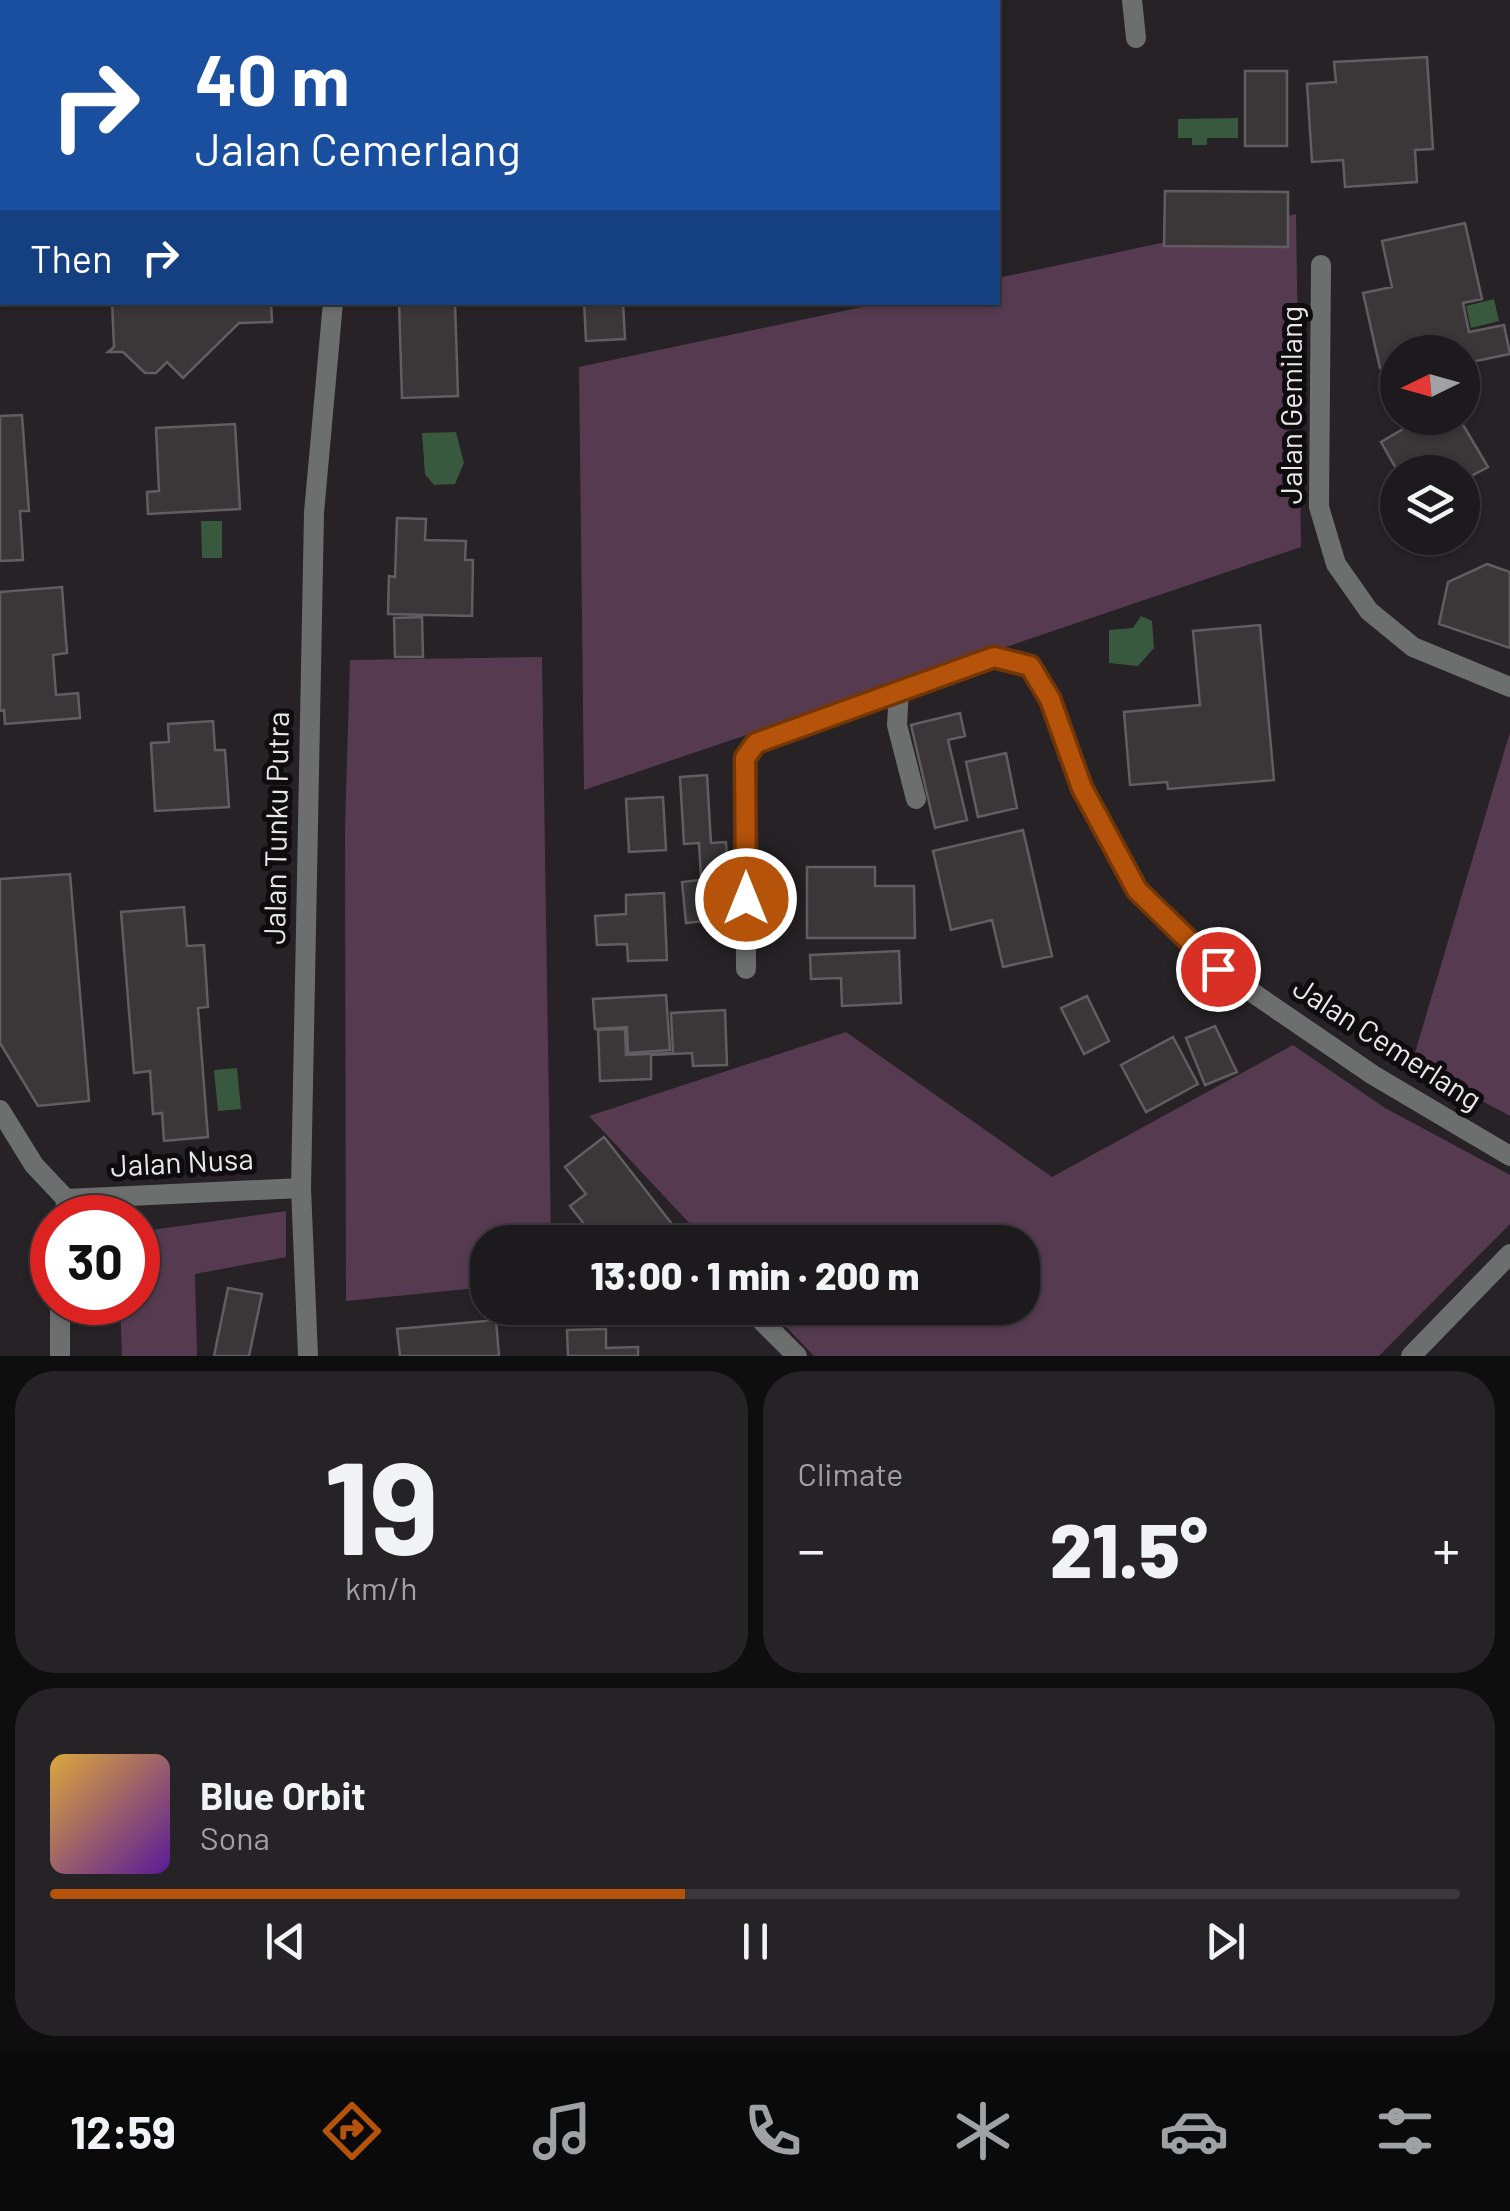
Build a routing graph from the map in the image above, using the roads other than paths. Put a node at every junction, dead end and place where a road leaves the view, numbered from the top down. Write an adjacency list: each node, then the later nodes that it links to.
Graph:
1 (1132, 0): 2 (street)
2 (1136, 38)
3 (1322, 266): 5 (street, Jalan Gemilang)
4 (332, 305): 11 (street, Jalan Tunku Putra)
5 (1510, 686)
6 (899, 689): 7 (street); 8 (street, Jalan Cemerlang); 10 (street, Jalan Cemerlang)
7 (916, 799)
8 (746, 969)
9 (0, 1110): 12 (street, Jalan Nusa)
10 (1510, 1156)
11 (301, 1188): 13 (street, Jalan Nusa); 18 (street, Jalan Tunku Putra)
12 (56, 1195)
13 (160, 1200)
14 (1510, 1254): 20 (street)
15 (60, 1325): 17 (street)
16 (766, 1325): 19 (street)
17 (60, 1356)
18 (308, 1356)
19 (797, 1356)
20 (1411, 1356)

